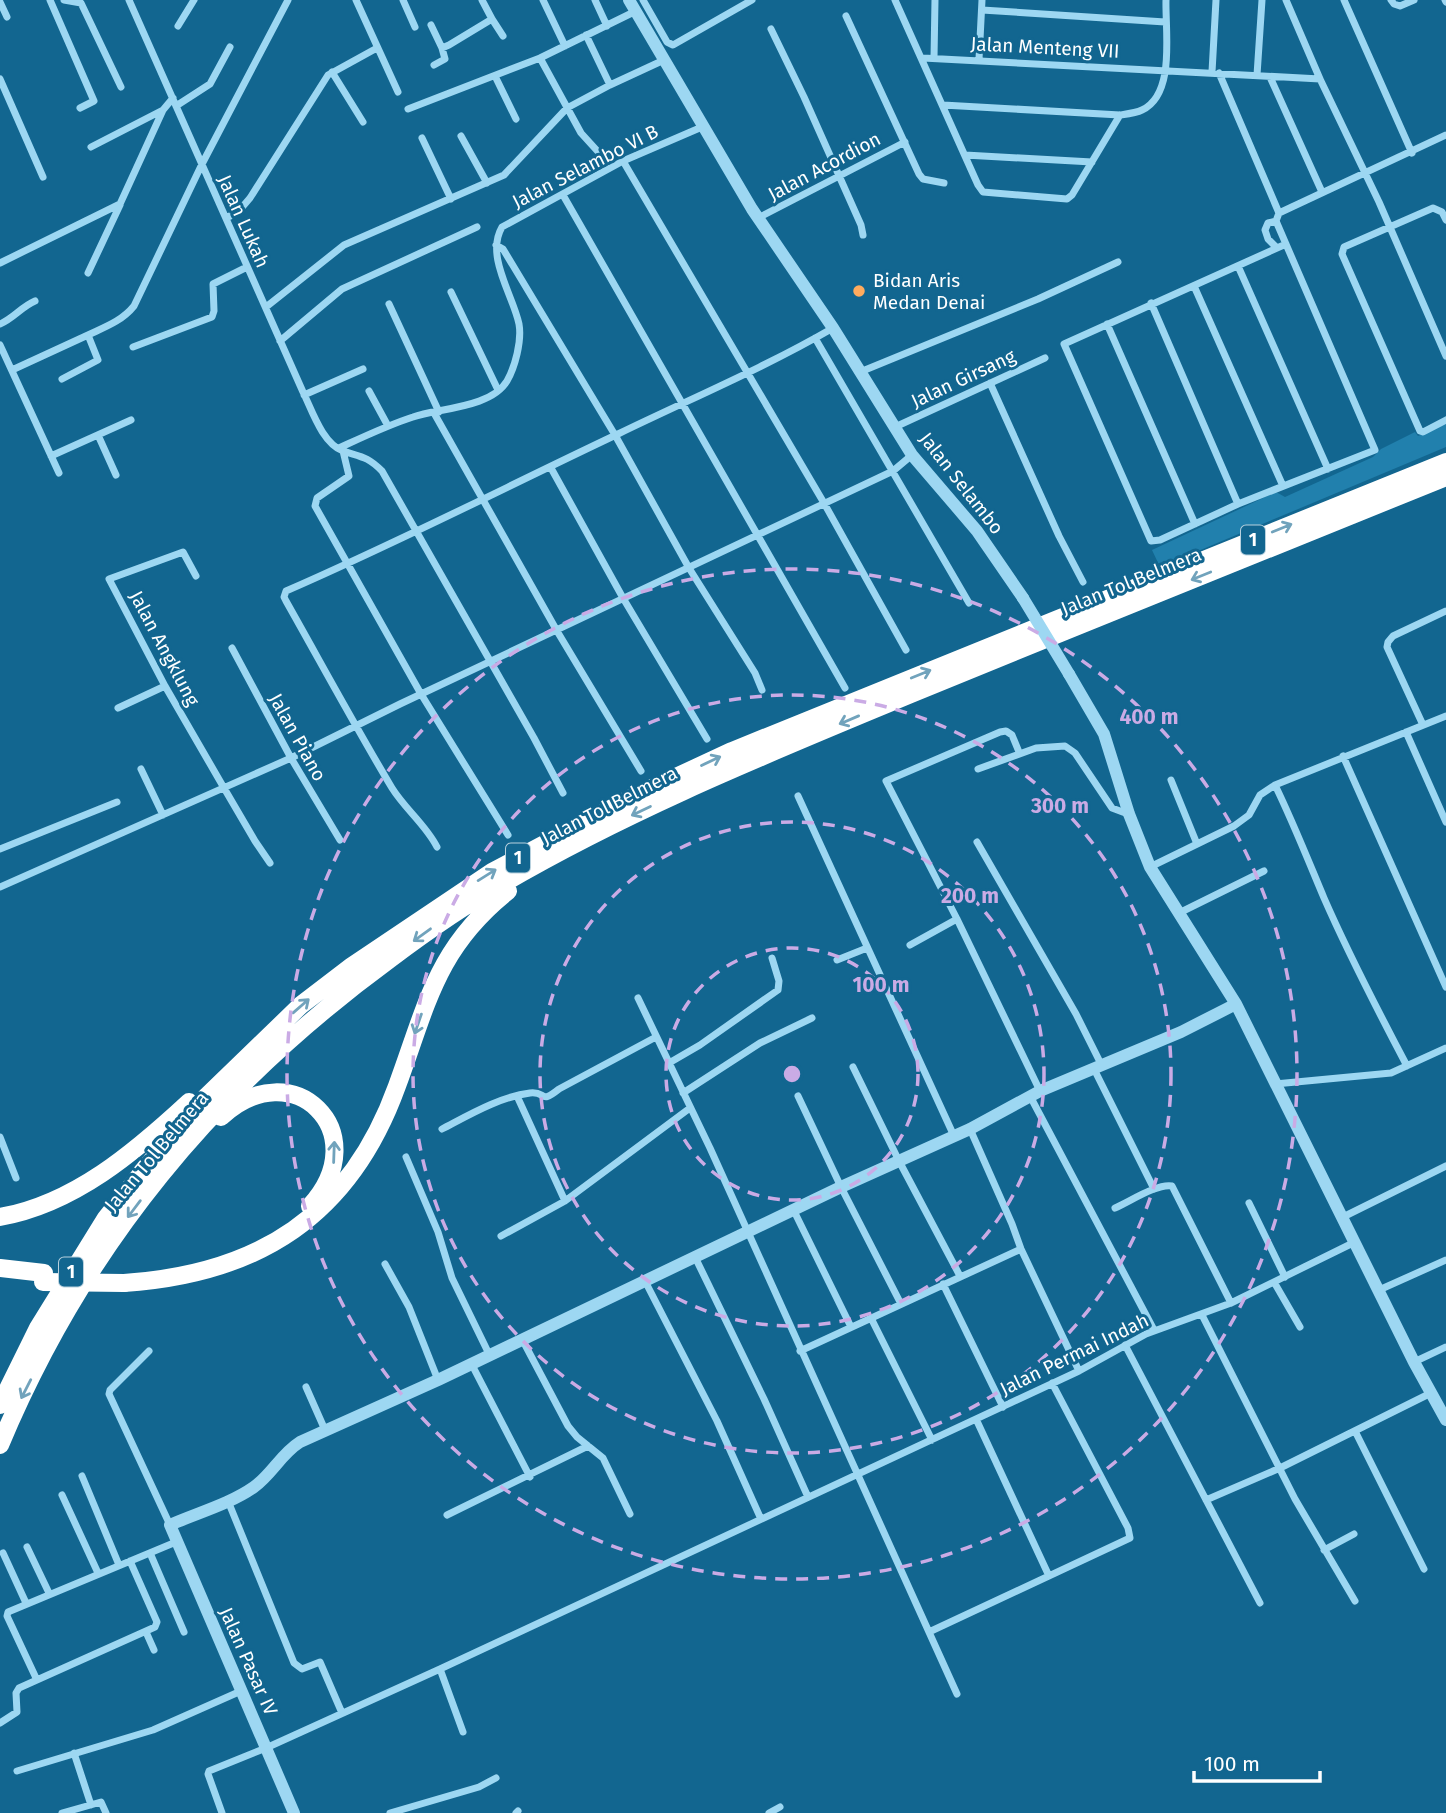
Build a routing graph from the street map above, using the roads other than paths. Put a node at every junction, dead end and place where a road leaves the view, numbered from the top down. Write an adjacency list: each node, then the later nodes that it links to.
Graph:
1 (50, 0): 60 (street)
2 (64, 0): 56 (street)
3 (129, 0): 58 (street, Jalan Lukah)
4 (194, 0): 31 (street)
5 (288, 0): 78 (street)
6 (356, 0): 39 (street)
7 (403, 0): 33 (street)
8 (482, 0): 28 (street)
9 (543, 0): 37 (street)
10 (596, 0): 32 (street)
11 (655, 0): 24 (street)
12 (752, 0): 24 (street)
13 (895, 0): 42 (street)
14 (935, 0): 43 (street)
15 (982, 0): 25 (street)
16 (1166, 0): 29 (street)
17 (1216, 0): 49 (street)
18 (1262, 0): 50 (street)
19 (1286, 0): 54 (street)
20 (1344, 0): 73 (street)
21 (1391, 0): 22 (street)
22 (1414, 0)
23 (0, 2): 27 (street)
24 (635, 6): 32 (street); 45 (street, Jalan Selambo)
25 (982, 10): 29 (street); 44 (street)
26 (846, 16): 71 (street)
27 (7, 17)
28 (492, 19): 36 (street); 40 (street)
29 (1166, 22): 47 (street)
30 (431, 24): 40 (street)
31 (178, 26)
32 (607, 26): 35 (street)
33 (415, 27)
34 (771, 29): 80 (street)
35 (586, 35): 37 (street); 55 (street)
36 (503, 36)
37 (565, 46): 41 (street)
38 (230, 47): 58 (street)
39 (377, 48): 48 (street); 57 (street)
40 (442, 48): 46 (street)
41 (540, 58): 51 (street); 61 (street)
42 (923, 58): 43 (street, Jalan Menteng VII); 59 (street)
43 (934, 58): 44 (street, Jalan Menteng VII)
44 (979, 59): 47 (street, Jalan Menteng VII)
45 (664, 60): 55 (street); 67 (street, Jalan Selambo)
46 (434, 65)
47 (1166, 70): 49 (street, Jalan Menteng VII); 64 (street)
48 (332, 72): 66 (street); 89 (street)
49 (1215, 72): 50 (street, Jalan Menteng VII); 88 (street)
50 (1257, 75): 52 (street, Jalan Menteng VII)
51 (495, 76): 62 (street); 65 (street)
52 (1270, 77): 54 (street, Jalan Menteng VII); 84 (street)
53 (0, 79): 81 (street)
54 (1320, 79): 79 (street)
55 (610, 85): 61 (street)
56 (121, 87)
57 (398, 92)
58 (175, 102): 63 (street); 78 (street, Jalan Lukah)
59 (943, 105): 64 (street); 75 (street)
60 (80, 108)
61 (567, 108): 74 (street); 82 (street)
62 (408, 109)
63 (163, 110): 72 (street); 87 (street)
64 (1120, 115): 77 (street)
65 (516, 119)
66 (363, 122)
67 (702, 127): 76 (street, Jalan Selambo VI B); 90 (street, Jalan Selambo)
68 (1446, 135): 73 (street)
69 (461, 136): 82 (street)
70 (422, 138): 86 (street)
71 (905, 142): 80 (street, Jalan Acordion); 83 (street)
72 (91, 147)
73 (1412, 153): 79 (street)
74 (601, 155)
75 (965, 155): 77 (street); 77 (street)
76 (623, 161): 85 (street, Jalan Selambo VI B); 123 (street)
77 (1092, 162)
78 (202, 164): 89 (street, Jalan Lukah); 112 (street)
79 (1366, 174): 84 (street); 93 (street)
80 (839, 176): 90 (street, Jalan Acordion); 94 (street)
81 (43, 177)
82 (487, 183): 86 (street)
83 (944, 183)
84 (1322, 192): 88 (street)
85 (563, 195): 96 (street, Jalan Selambo VI B); 129 (street)
86 (451, 199): 108 (street)
87 (120, 204): 99 (street); 102 (street)
88 (1278, 217): 95 (street); 97 (street)
89 (226, 218): 101 (street, Jalan Lukah)
90 (758, 218): 111 (street, Jalan Selambo)
91 (1446, 220): 93 (street)
92 (477, 227): 114 (street)
93 (1390, 228): 117 (street); 132 (street)
94 (863, 234)
95 (1286, 244): 97 (street); 142 (street)
96 (496, 246): 126 (street); 136 (street)
97 (1277, 248): 100 (street)
98 (1118, 262): 122 (street)
99 (0, 263)
100 (1238, 266): 103 (street); 142 (street)
101 (247, 267): 108 (street, Jalan Lukah); 116 (street)
102 (88, 273)
103 (1194, 286): 106 (street); 147 (street)
104 (451, 292): 126 (street)
105 (35, 300): 109 (street)
106 (1151, 303): 110 (street); 150 (street)
107 (389, 304): 130 (street)
108 (266, 307): 114 (street, Jalan Lukah)
109 (0, 324)
110 (1107, 324): 151 (street); 151 (street)
111 (833, 328): 113 (street); 122 (street, Jalan Selambo)
112 (88, 335): 121 (street); 124 (street)
113 (815, 338): 123 (street); 143 (street)
114 (281, 341): 128 (street, Jalan Lukah)
115 (0, 345): 119 (street)
116 (133, 347)
117 (1446, 356)
118 (1045, 358): 125 (street, Jalan Girsang)
119 (3, 360): 121 (street)
120 (363, 369): 128 (street)
121 (12, 370): 139 (street)
122 (860, 372): 134 (street, Jalan Selambo)
123 (748, 373): 129 (street); 149 (street)
124 (62, 379)
125 (990, 383): 134 (street, Jalan Girsang); 157 (street)
126 (498, 390): 130 (street)
127 (369, 391): 133 (street)
128 (304, 395): 137 (street, Jalan Lukah)
129 (683, 403): 136 (street); 153 (street)
130 (437, 413): 133 (street); 148 (street)
131 (131, 420): 135 (street)
132 (1446, 420)
133 (388, 426): 137 (street)
134 (895, 427): 138 (street, Jalan Selambo)
135 (97, 435): 139 (street); 145 (street)
136 (615, 435): 141 (street); 155 (street)
137 (341, 449): 152 (street); 154 (street)
138 (912, 455): 143 (street); 187 (street, Jalan Selambo, bridge)
139 (51, 456): 144 (street)
140 (1446, 462): 211 (highway, Jalan Tol Belmera / 1, one-way to 140)
141 (551, 468): 148 (street); 158 (street)
142 (1328, 469): 147 (street)
143 (893, 471): 149 (street); 159 (street)
144 (59, 474)
145 (116, 475)
146 (1446, 477): 194 (highway, Jalan Tol Belmera / 1, one-way to 194)
147 (1283, 486): 150 (street)
148 (482, 500): 152 (street); 161 (street)
149 (824, 503): 153 (street); 163 (street)
150 (1238, 504): 151 (street)
151 (1195, 524)
152 (415, 531): 154 (street); 164 (street)
153 (757, 536): 155 (street); 166 (street)
154 (347, 565): 168 (street); 171 (street)
155 (689, 568): 158 (street); 167 (street)
156 (196, 576): 165 (street, Jalan Angklung)
157 (1083, 582)
158 (623, 598): 161 (street); 174 (street)
159 (969, 603)
160 (1446, 611): 172 (street)
161 (557, 631): 164 (street); 180 (street)
162 (232, 648): 177 (street, Jalan Piano)
163 (905, 650)
164 (489, 662): 168 (street); 184 (street)
165 (165, 686): 169 (street); 183 (street, Jalan Angklung)
166 (845, 688)
167 (762, 690)
168 (421, 694): 171 (street); 190 (street)
169 (118, 708)
170 (1446, 716): 172 (street)
171 (356, 725): 177 (street); 195 (street)
172 (1423, 725): 173 (street)
173 (1406, 732): 176 (street); 189 (street)
174 (707, 739)
175 (1019, 752): 179 (street); 187 (street); 202 (street)
176 (1343, 756): 182 (street); 207 (street)
177 (291, 758): 183 (street); 191 (street, Jalan Piano)
178 (141, 769): 188 (street)
179 (978, 769)
180 (641, 771)
181 (1171, 780): 193 (street)
182 (1275, 785): 193 (street); 215 (street)
183 (224, 788): 188 (street); 197 (street, Jalan Angklung)
184 (563, 793)
185 (798, 796): 204 (street)
186 (117, 802): 196 (street)
187 (1129, 814): 198 (street, Jalan Selambo)
188 (163, 816): 200 (street)
189 (1446, 822)
190 (508, 835)
191 (340, 840)
192 (977, 842): 217 (street)
193 (1197, 844): 198 (street)
194 (570, 846): 231 (highway, Jalan Tol Belmera / 1, one-way to 231); 253 (highway, one-way to 253)
195 (437, 848)
196 (0, 849)
197 (270, 863)
198 (1150, 867): 201 (street, Jalan Selambo)
199 (1264, 871): 201 (street)
200 (0, 887)
201 (1179, 914): 209 (street, Jalan Selambo)
202 (957, 919): 203 (street); 220 (street)
203 (910, 945)
204 (867, 948): 206 (street); 226 (street)
205 (772, 958): 214 (street)
206 (837, 960)
207 (1446, 986)
208 (638, 998): 212 (street)
209 (1236, 1004): 217 (street); 218 (street, Jalan Selambo)
210 (812, 1018): 219 (street)
211 (278, 1027): 239 (highway); 278 (highway, Jalan Tol Belmera / 1)
212 (656, 1037): 214 (street); 221 (street)
213 (1446, 1048): 215 (street)
214 (669, 1063): 219 (street)
215 (1408, 1066): 218 (street)
216 (853, 1067): 229 (street)
217 (1098, 1067): 220 (street); 234 (street)
218 (1275, 1084): 240 (street, Jalan Selambo)
219 (682, 1093): 223 (street)
220 (1035, 1094): 225 (street); 264 (street)
221 (517, 1096): 224 (street); 235 (street)
222 (798, 1097): 233 (street)
223 (690, 1108): 235 (street); 241 (street)
224 (442, 1129)
225 (970, 1129): 226 (street); 244 (street)
226 (954, 1136): 229 (street)
227 (0, 1137): 232 (street)
228 (406, 1157): 270 (street)
229 (899, 1161): 233 (street); 250 (street)
230 (1446, 1166): 240 (street)
231 (158, 1176): 253 (highway, one-way to 231); 285 (highway, Jalan Tol Belmera / 1, one-way to 285)
232 (16, 1178)
233 (841, 1187): 238 (street); 259 (street)
234 (1154, 1189): 237 (street); 258 (street)
235 (565, 1201): 242 (street)
236 (1249, 1203): 251 (street)
237 (1115, 1208)
238 (794, 1211): 241 (street); 262 (street)
239 (0, 1217)
240 (1343, 1217): 243 (street, Jalan Selambo)
241 (748, 1233): 245 (street); 268 (street)
242 (501, 1236)
243 (1356, 1241): 251 (street, Jalan Permai Indah); 257 (street, Jalan Selambo)
244 (1021, 1249): 250 (street); 273 (street)
245 (695, 1257): 254 (street); 292 (street)
246 (1446, 1260): 257 (street)
247 (385, 1264): 274 (street)
248 (0, 1268): 252 (highway)
249 (0, 1275): 252 (highway)
250 (960, 1276): 256 (street)
251 (1285, 1277): 255 (street, Jalan Permai Indah)
252 (43, 1278): 253 (highway)
253 (124, 1279)
254 (645, 1281): 265 (street); 297 (street)
255 (1274, 1282): 258 (street, Jalan Permai Indah); 263 (street)
256 (943, 1283): 259 (street); 279 (street)
257 (1379, 1290): 271 (street, Jalan Selambo)
258 (1231, 1303): 260 (street, Jalan Permai Indah)
259 (901, 1304): 261 (street)
260 (1202, 1315): 264 (street, Jalan Permai Indah); 287 (street)
261 (871, 1318): 262 (street); 284 (street)
262 (851, 1326): 268 (street)
263 (1300, 1327)
264 (1154, 1330): 266 (street, Jalan Permai Indah)
265 (521, 1339): 270 (street); 286 (street)
266 (1125, 1345): 273 (street, Jalan Permai Indah); 294 (street)
267 (1446, 1347): 271 (street)
268 (800, 1351): 288 (street)
269 (149, 1352): 298 (street)
270 (489, 1354): 272 (street)
271 (1414, 1362): 277 (street, Jalan Selambo)
272 (471, 1363): 274 (street); 290 (street)
273 (1079, 1371): 275 (street, Jalan Permai Indah)
274 (438, 1380): 282 (street)
275 (1052, 1383): 279 (street, Jalan Permai Indah); 309 (street)
276 (306, 1387): 282 (street)
277 (1431, 1393): 281 (street, Jalan Selambo); 283 (street)
278 (0, 1405)
279 (1003, 1407): 280 (street, Jalan Permai Indah)
280 (976, 1419): 284 (street, Jalan Permai Indah); 309 (street)
281 (1446, 1420)
282 (325, 1430): 293 (street)
283 (1355, 1432): 287 (street); 307 (street)
284 (932, 1440): 288 (street, Jalan Permai Indah)
285 (0, 1446)
286 (588, 1446): 290 (street); 295 (street)
287 (1280, 1468): 294 (street); 302 (street)
288 (858, 1474): 292 (street, Jalan Permai Indah); 315 (street)
289 (82, 1476): 306 (street)
290 (530, 1477): 296 (street)
291 (61, 1495): 308 (street)
292 (808, 1496): 297 (street, Jalan Permai Indah)
293 (228, 1500): 298 (street); 322 (street)
294 (1206, 1500): 313 (street)
295 (630, 1514)
296 (447, 1515)
297 (761, 1519): 318 (street, Jalan Permai Indah)
298 (170, 1525): 300 (street, Jalan Pasar IV)
299 (1354, 1534): 302 (street)
300 (176, 1542): 304 (street); 320 (street, Jalan Pasar IV)
301 (27, 1547): 310 (street)
302 (1324, 1550): 311 (street)
303 (3, 1553): 312 (street)
304 (150, 1553): 305 (street); 316 (street)
305 (130, 1561): 306 (street); 314 (street)
306 (119, 1565): 308 (street)
307 (1424, 1569)
308 (98, 1573): 310 (street)
309 (1049, 1576): 315 (street)
310 (49, 1593): 312 (street)
311 (1355, 1601)
312 (26, 1603): 319 (street)
313 (1260, 1603)
314 (146, 1632): 317 (street); 319 (street)
315 (929, 1632): 321 (street)
316 (184, 1633)
317 (154, 1650)
318 (440, 1669): 322 (street, Jalan Permai Indah); 324 (street)
319 (36, 1678): 323 (street)
320 (241, 1691): 325 (street, Jalan Pasar IV); 326 (street)
321 (957, 1694)
322 (342, 1713): 325 (street, Jalan Permai Indah)
323 (0, 1723)
324 (463, 1732)
325 (266, 1748): 334 (street, Jalan Permai Indah); 335 (street, Jalan Pasar IV)
326 (74, 1753): 327 (street); 329 (street)
327 (17, 1770)
328 (496, 1778): 331 (street)
329 (91, 1805): 332 (street); 333 (street)
330 (780, 1807): 337 (street)
331 (414, 1809): 336 (street)
332 (62, 1813)
333 (106, 1813)
334 (222, 1813)
335 (294, 1813)
336 (390, 1813)
337 (769, 1813)

